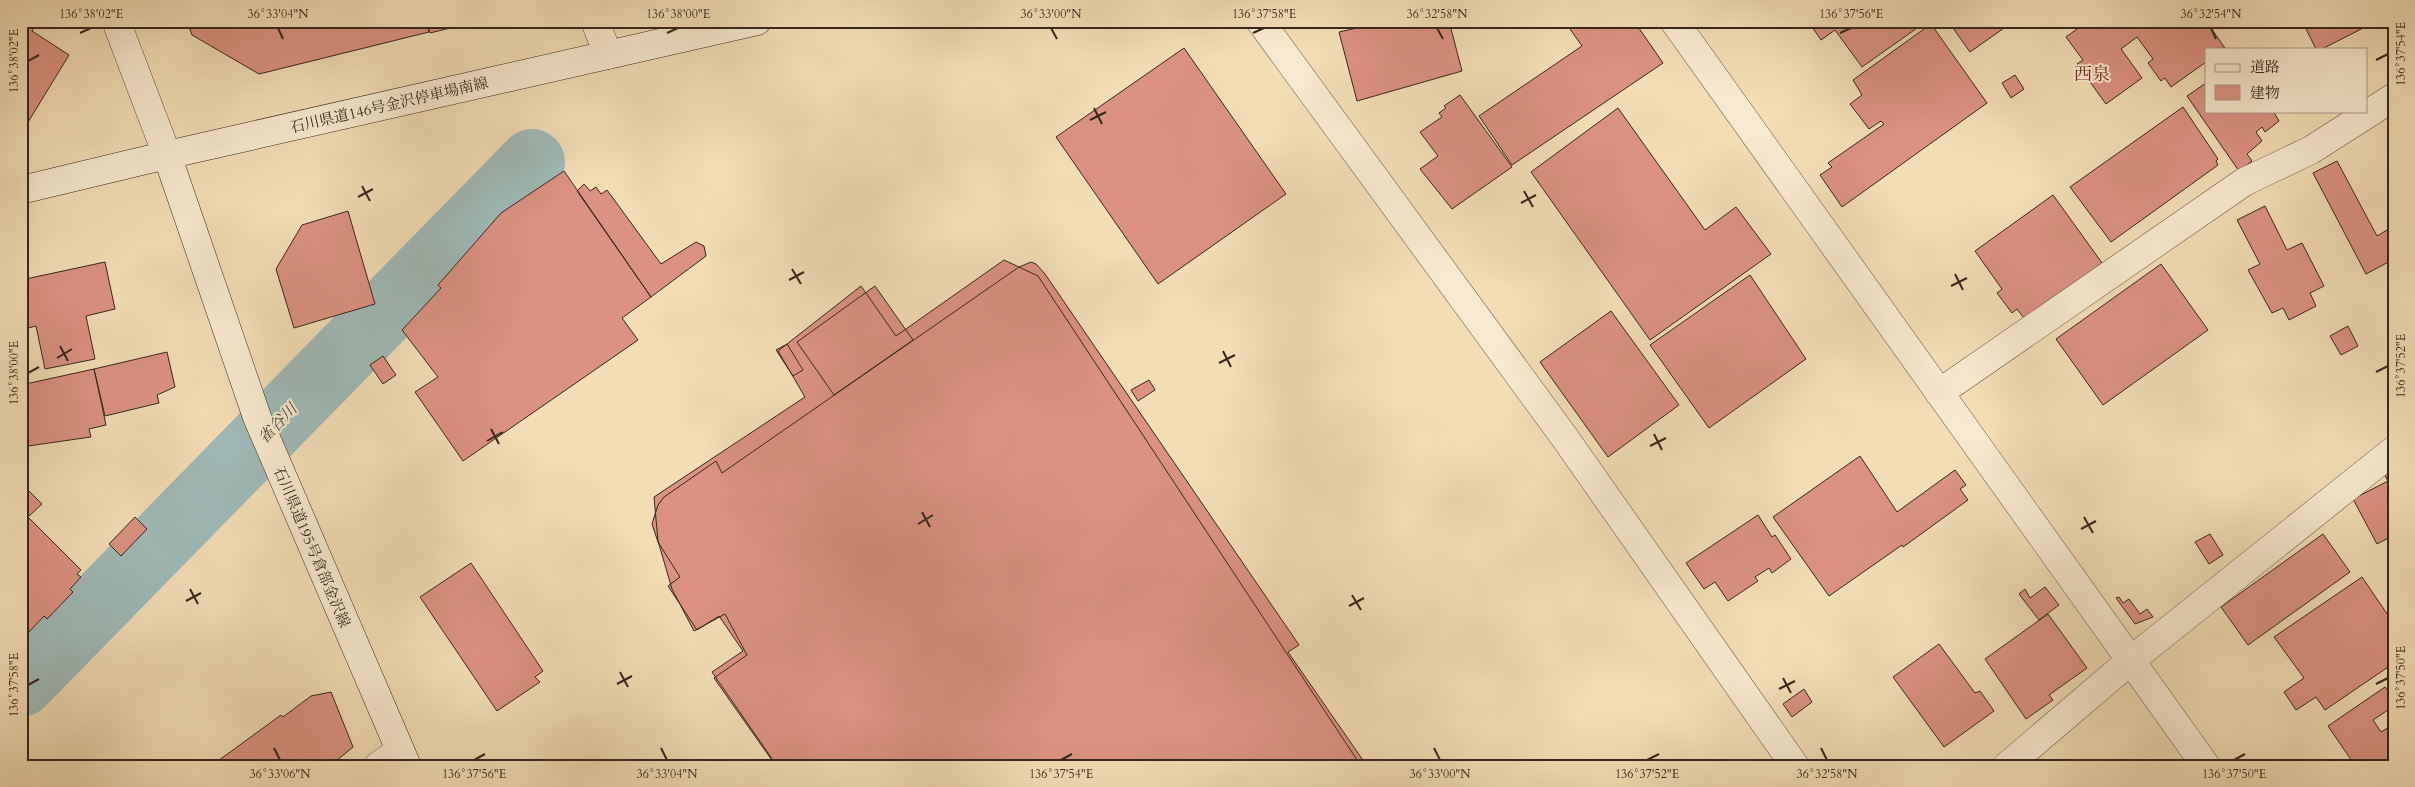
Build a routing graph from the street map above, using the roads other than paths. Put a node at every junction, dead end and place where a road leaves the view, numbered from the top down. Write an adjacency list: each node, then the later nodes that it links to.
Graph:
1 (116, 21): 8 (street, 石川県道195号倉部金沢線)
2 (595, 21): 6 (street)
3 (757, 21): 6 (street, 石川県道146号金沢停車場南線)
4 (1260, 21): 14 (street)
5 (1674, 21): 10 (street)
6 (608, 55): 8 (street, 石川県道146号金沢停車場南線)
7 (2394, 97): 10 (street)
8 (167, 155): 9 (street, 石川県道146号金沢停車場南線); 13 (street, 石川県道195号倉部金沢線)
9 (21, 190)
10 (1939, 393): 12 (street)
11 (2394, 450): 12 (street)
12 (2130, 661): 15 (street); 16 (street)
13 (395, 761)
14 (1795, 766)
15 (2007, 766)
16 (2206, 766)

